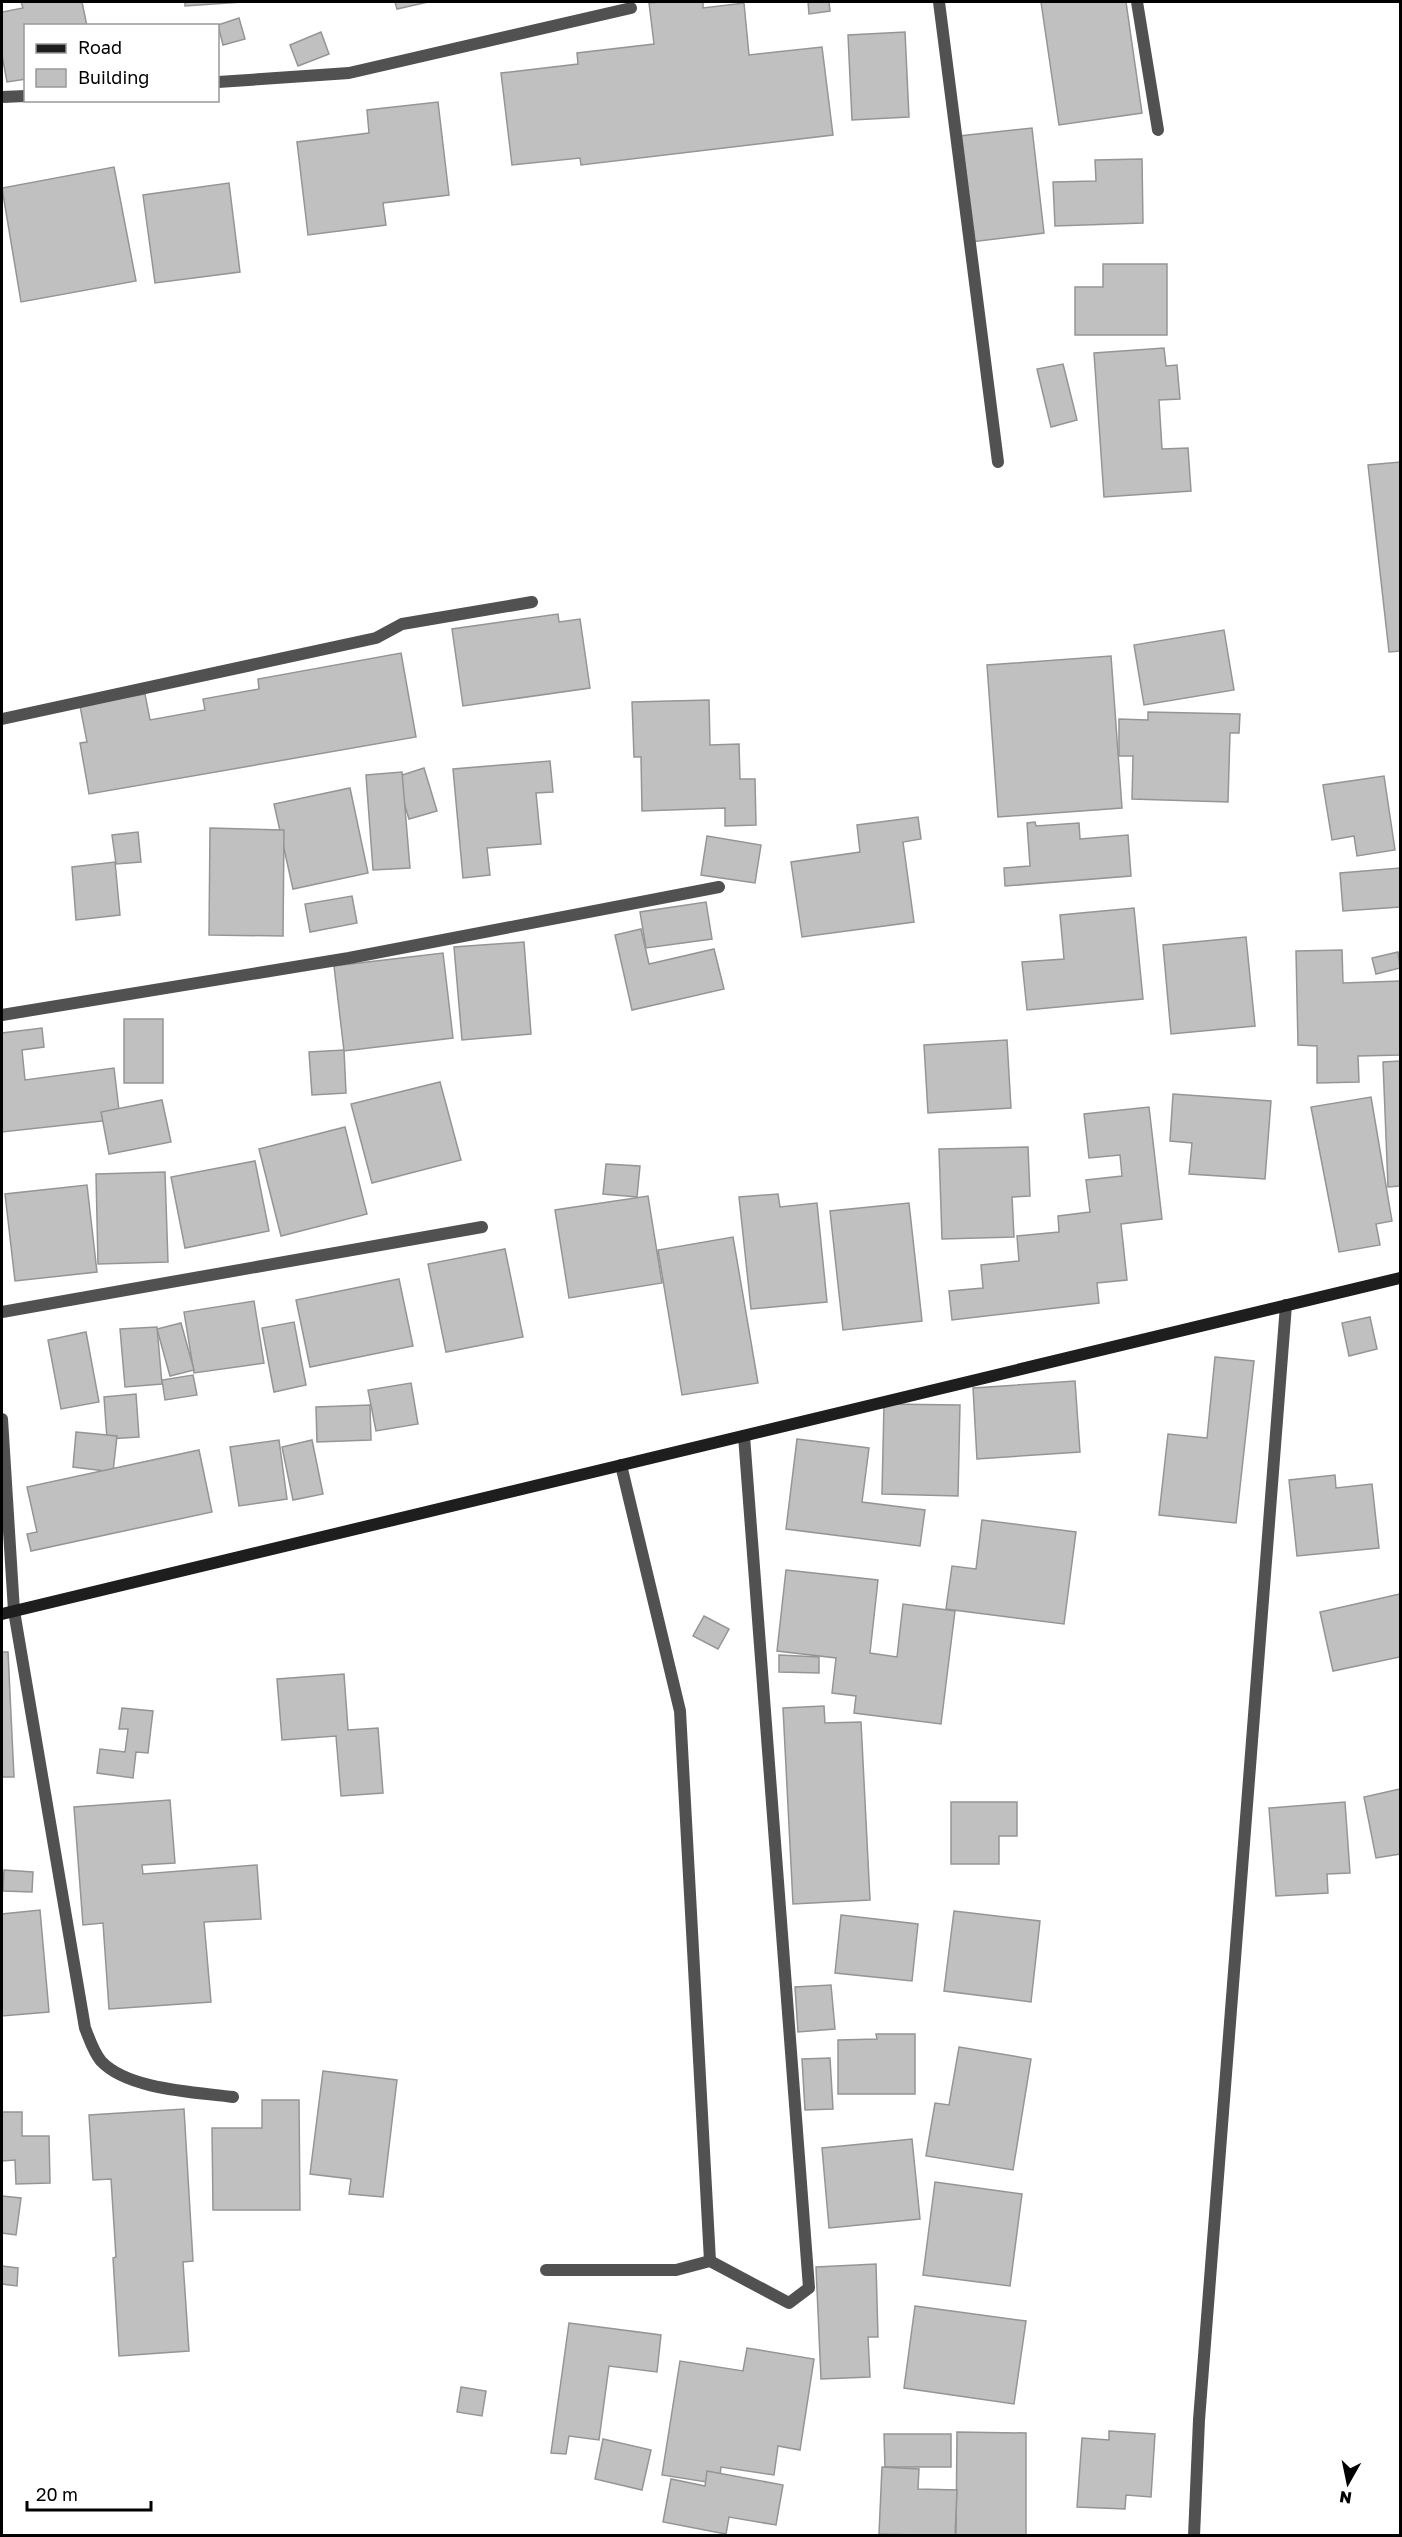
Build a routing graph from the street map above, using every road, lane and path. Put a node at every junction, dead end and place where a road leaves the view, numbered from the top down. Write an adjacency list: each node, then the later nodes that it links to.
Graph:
1 (939, 2): 8 (street)
2 (1137, 2): 7 (street)
3 (631, 8): 4 (street)
4 (219, 82)
5 (24, 96): 6 (street)
6 (2, 97)
7 (1158, 130)
8 (999, 462)
9 (532, 602): 10 (street)
10 (2, 718)
11 (720, 887): 12 (street)
12 (2, 1015)
13 (482, 1227): 16 (street)
14 (1401, 1278): 15 (street)
15 (1286, 1305): 18 (street); 25 (street)
16 (2, 1312)
17 (2, 1419): 20 (street)
18 (744, 1436): 19 (street); 23 (street)
19 (621, 1465): 20 (street); 23 (street)
20 (14, 1611): 21 (street); 22 (street)
21 (2, 1614)
22 (233, 2097)
23 (710, 2261): 24 (street)
24 (546, 2270)
25 (1194, 2535)

